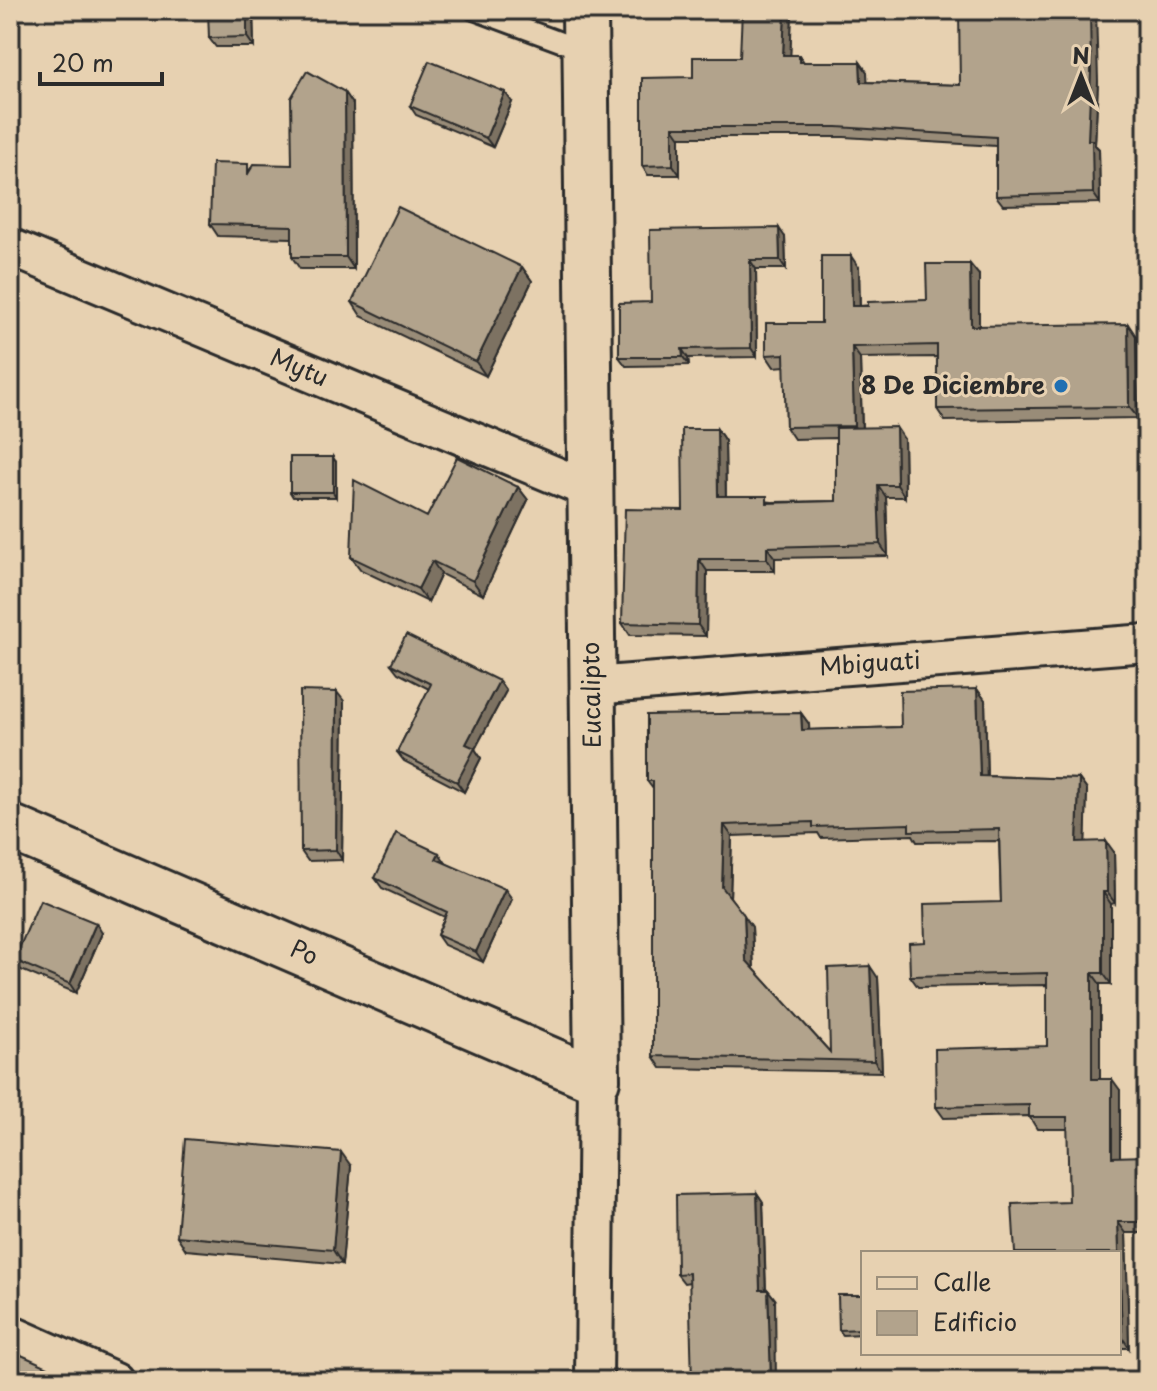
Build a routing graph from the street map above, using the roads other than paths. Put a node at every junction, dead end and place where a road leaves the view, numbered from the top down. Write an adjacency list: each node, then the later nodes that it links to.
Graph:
1 (474, 10): 2 (lane)
2 (585, 30): 4 (street, Eucalipto)
3 (10, 247): 4 (street, Mytu)
4 (588, 489): 6 (street, Eucalipto)
5 (1147, 643): 6 (street, Mbiguati)
6 (592, 686): 8 (street, Eucalipto)
7 (10, 827): 8 (street, Po)
8 (597, 1080): 11 (street, Eucalipto)
9 (10, 1334): 10 (street)
10 (115, 1381)
11 (594, 1381)

